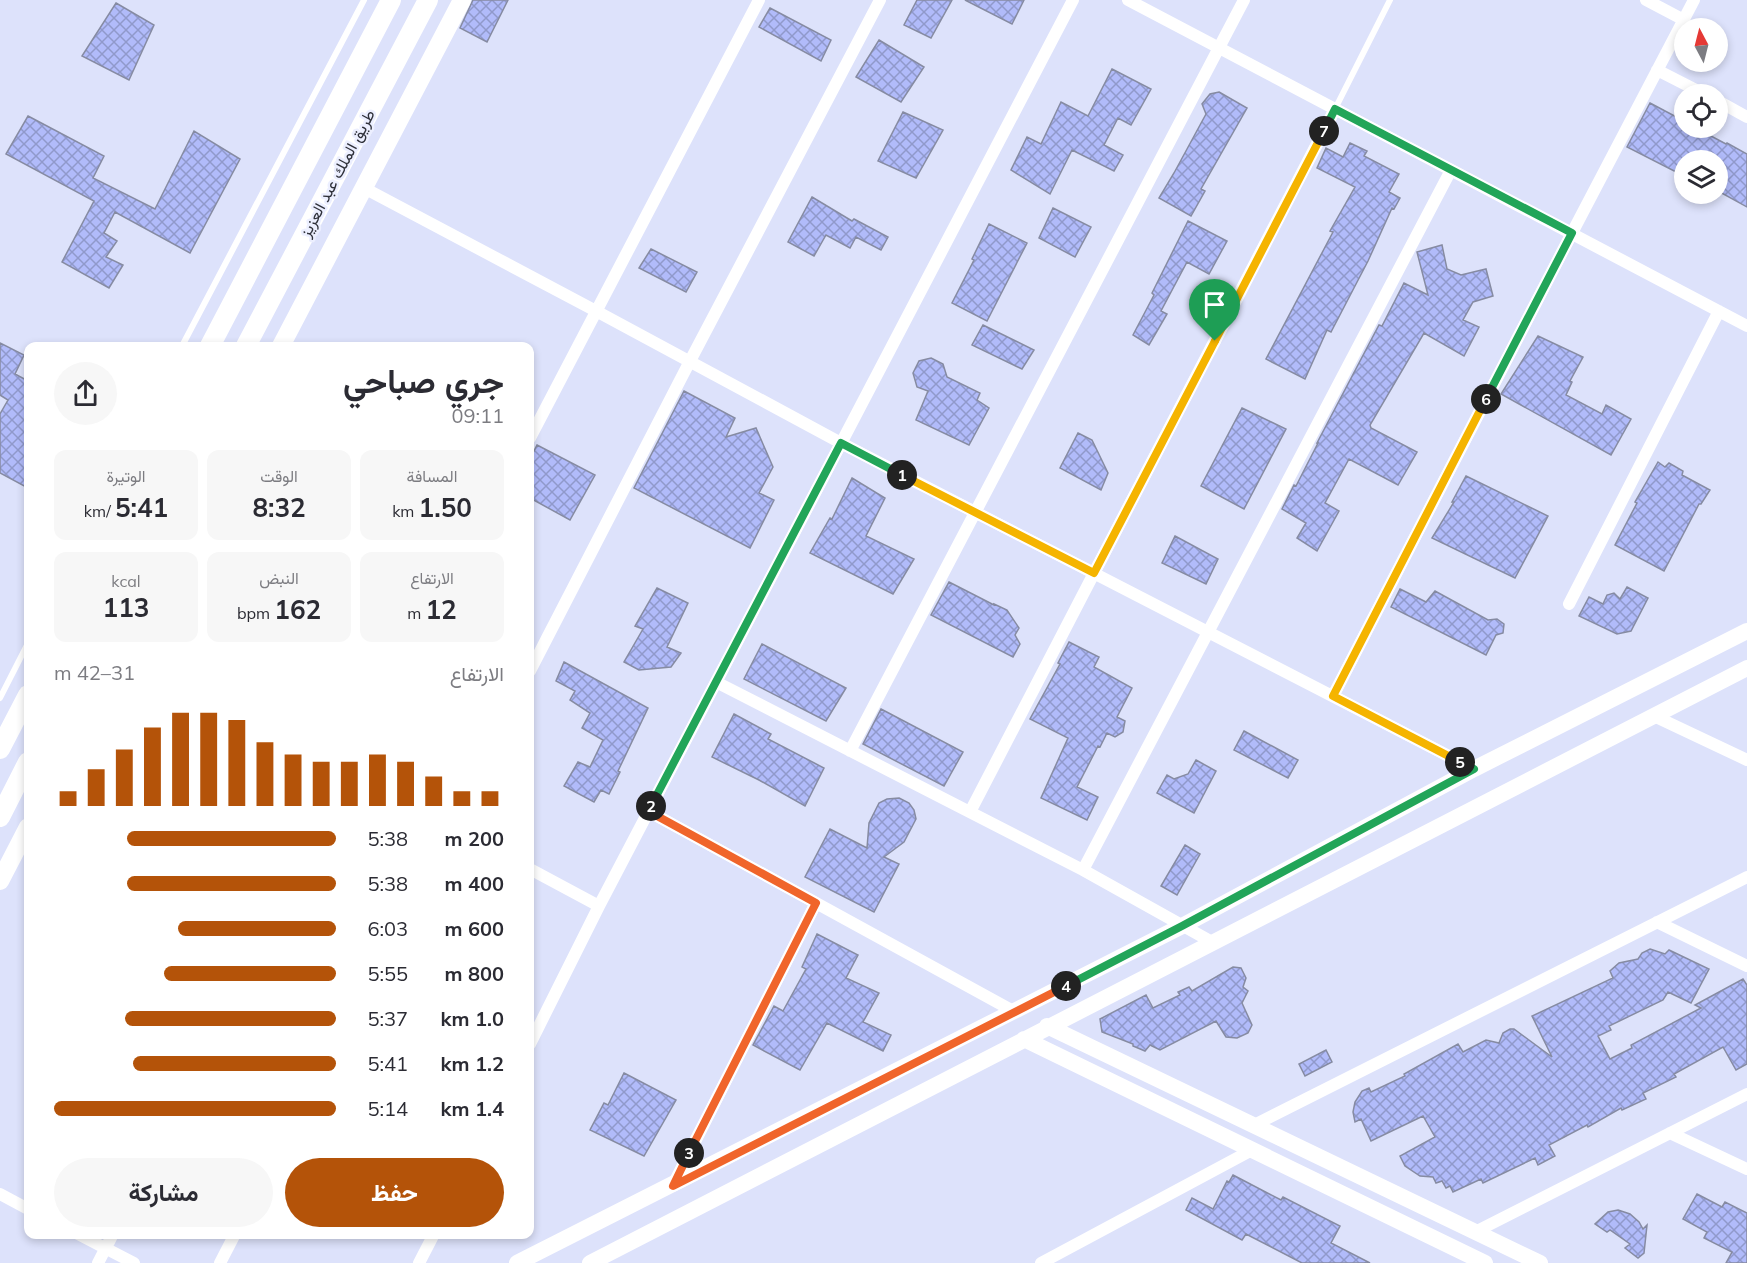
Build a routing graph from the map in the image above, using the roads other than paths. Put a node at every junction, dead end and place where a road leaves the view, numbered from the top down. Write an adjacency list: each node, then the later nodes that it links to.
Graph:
1 (364, 0): 28 (lane)
2 (391, 0): 29 (main road, طريق الملك عبد العزيز)
3 (428, 0): 30 (main road, طريق الملك عبد العزيز)
4 (462, 0): 23 (main road)
5 (759, 0): 25 (street)
6 (880, 0): 32 (street)
7 (1073, 0): 34 (street)
8 (1128, 0): 16 (street)
9 (1244, 0): 16 (street)
10 (1390, 0): 20 (lane)
11 (1646, 0): 13 (street)
12 (1694, 0): 14 (street)
13 (1680, 18)
14 (1685, 18)
15 (1674, 39): 17 (street)
16 (1219, 48): 20 (street); 35 (street)
17 (1657, 70): 18 (street); 24 (street)
18 (1684, 84)
19 (1728, 107): 21 (street)
20 (1335, 109): 22 (street); 36 (street)
21 (1747, 117)
22 (1451, 170): 24 (street); 39 (street)
23 (364, 188): 25 (street); 31 (main road)
24 (1572, 233): 26 (street); 44 (street)
25 (596, 311): 32 (street); 33 (street)
26 (1719, 311): 27 (street); 37 (street)
27 (1747, 326)
28 (184, 342)
29 (212, 342)
30 (248, 342)
31 (283, 342)
32 (690, 361): 34 (street); 41 (street)
33 (534, 430)
34 (841, 443): 35 (street); 43 (street)
35 (974, 512): 36 (street); 49 (street)
36 (1094, 573): 39 (street); 54 (street)
37 (1569, 604)
38 (1747, 631): 51 (street)
39 (1207, 632): 44 (street); 57 (street)
40 (24, 651): 45 (lane)
41 (534, 663)
42 (1747, 668): 47 (street)
43 (716, 682): 49 (street); 53 (street)
44 (1333, 696): 51 (street)
45 (0, 698)
46 (24, 703): 48 (main road)
47 (1654, 716): 50 (street); 65 (street)
48 (0, 749)
49 (850, 751): 54 (street)
50 (1747, 760)
51 (1474, 769): 64 (street)
52 (24, 770): 55 (main road)
53 (648, 811): 61 (street); 62 (street)
54 (970, 812): 57 (street)
55 (0, 817)
56 (24, 835): 60 (main road)
57 (1083, 870): 64 (street)
58 (534, 871): 62 (street)
59 (1747, 877): 63 (street)
60 (0, 881)
61 (816, 903): 67 (street); 76 (street)
62 (599, 906): 69 (street)
63 (1657, 922): 66 (street); 72 (street)
64 (1182, 926): 65 (street); 67 (street)
65 (1212, 942): 68 (street)
66 (1747, 966)
67 (1015, 1012): 76 (street)
68 (1047, 1026): 70 (street); 72 (street)
69 (534, 1036)
70 (1024, 1039): 74 (street); 91 (street)
71 (1747, 1094): 73 (street)
72 (1254, 1125): 79 (street)
73 (1670, 1133): 75 (street); 79 (street)
74 (1252, 1150): 85 (street); 92 (street)
75 (1747, 1169)
76 (673, 1186): 90 (street)
77 (0, 1194): 78 (street)
78 (24, 1207)
79 (1475, 1232): 93 (street)
80 (87, 1239): 84 (street)
81 (111, 1239): 84 (street)
82 (232, 1239): 88 (street)
83 (431, 1239): 89 (street)
84 (106, 1249): 86 (street); 87 (street)
85 (1050, 1262)
86 (98, 1263)
87 (134, 1263)
88 (220, 1263)
89 (419, 1263)
90 (517, 1263)
91 (590, 1263)
92 (1485, 1263)
93 (1540, 1263)

